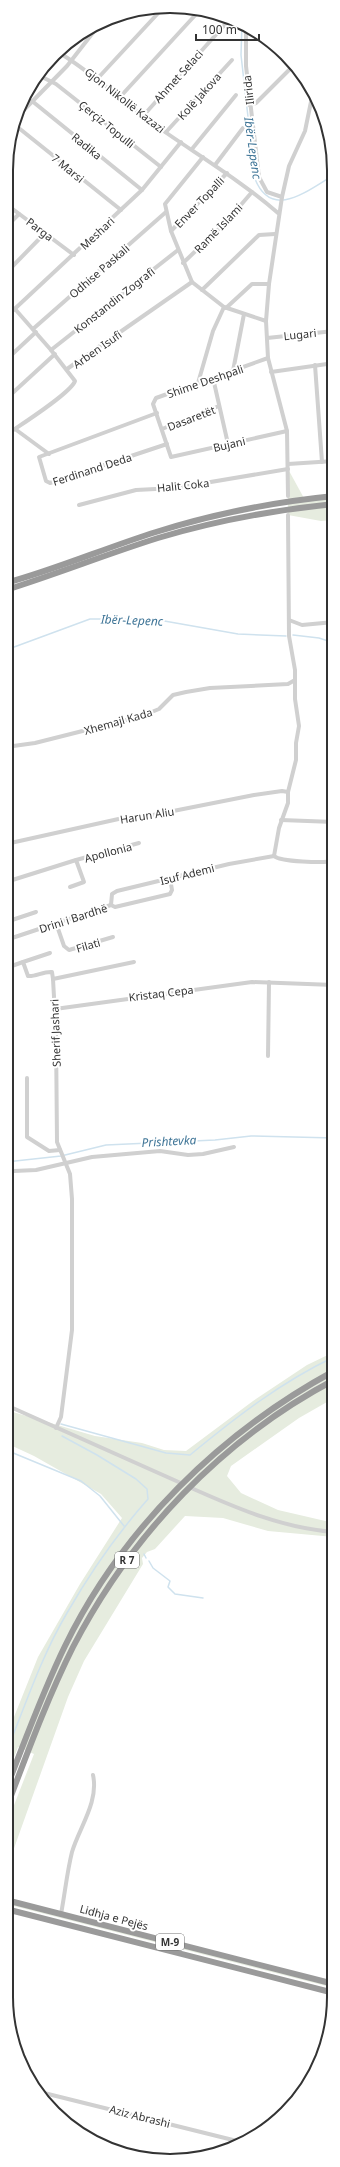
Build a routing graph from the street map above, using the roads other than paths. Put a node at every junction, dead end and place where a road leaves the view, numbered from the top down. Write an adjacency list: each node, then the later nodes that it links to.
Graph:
1 (158, 13): 11 (street)
2 (195, 15): 14 (street)
3 (226, 23): 19 (street, Ahmet Selaci)
4 (246, 33): 18 (street, Ilirida)
5 (90, 35): 7 (street)
6 (63, 55): 7 (street, Gjon Nikollë Kazazi)
7 (72, 60): 11 (street, Gjon Nikollë Kazazi); 12 (street)
8 (232, 60): 22 (street, Kolë Jakova)
9 (290, 69): 18 (street)
10 (43, 77): 12 (street, Çerçiz Topulli)
11 (98, 78): 14 (street, Gjon Nikollë Kazazi)
12 (52, 82): 15 (street); 27 (street, Çerçiz Topulli)
13 (236, 95): 24 (street)
14 (120, 97): 19 (street, Gjon Nikollë Kazazi)
15 (32, 101): 17 (street); 29 (street, Radika)
16 (312, 102): 31 (street)
17 (27, 105)
18 (249, 105): 31 (street, Ilirida)
19 (143, 116): 22 (street, Gjon Nikollë Kazazi)
20 (19, 127): 33 (street, 7 Marsi)
21 (243, 128): 26 (street)
22 (166, 132): 23 (street, Gjon Nikollë Kazazi)
23 (181, 142): 24 (street, Gjon Nikollë Kazazi); 27 (street, Meshari)
24 (192, 149): 25 (street, Gjon Nikollë Kazazi)
25 (203, 157): 26 (street, Gjon Nikollë Kazazi); 34 (street)
26 (215, 165): 28 (street, Gjon Nikollë Kazazi)
27 (161, 167): 29 (street, Meshari)
28 (227, 173): 30 (street, Gjon Nikollë Kazazi); 38 (street, Enver Topalli)
29 (142, 190): 33 (street, Meshari)
30 (252, 192): 35 (street, Gjon Nikollë Kazazi); 43 (street, Ramë Islami)
31 (282, 197): 35 (street)
32 (13, 209): 36 (street, Parga)
33 (121, 210): 42 (street, Meshari)
34 (166, 212): 38 (street); 53 (street, Odhise Paskali)
35 (278, 213): 40 (street)
36 (19, 214): 37 (street); 39 (street, Parga)
37 (13, 220)
38 (171, 232): 41 (street)
39 (44, 233): 42 (street, Parga); 44 (street)
40 (275, 234): 46 (street); 47 (street)
41 (178, 250): 43 (street); 56 (street, Konstandin Zografi)
42 (74, 254): 49 (street, Meshari)
43 (183, 263): 45 (street)
44 (13, 266)
45 (192, 282): 47 (street); 62 (street, Arben Isufi)
46 (269, 284): 48 (street); 52 (street)
47 (202, 290): 48 (street)
48 (225, 307): 51 (street); 66 (street)
49 (16, 309): 50 (street, Meshari); 53 (street, Arben Isufi)
50 (13, 311)
51 (244, 314): 52 (street); 63 (street)
52 (266, 322): 55 (street)
53 (35, 331): 56 (street, Arben Isufi); 57 (street, Odhise Paskali)
54 (327, 331): 55 (street, Lugari)
55 (267, 338): 59 (street)
56 (51, 350): 58 (street, Arben Isufi)
57 (13, 353)
58 (55, 354): 62 (street, Arben Isufi); 67 (street)
59 (268, 358): 63 (street, Shime Deshpali); 64 (street)
60 (327, 364): 61 (street)
61 (315, 365): 64 (street); 77 (street)
62 (67, 370): 70 (street)
63 (233, 371): 65 (street, Shime Deshpali)
64 (271, 372): 72 (street)
65 (213, 378): 66 (street, Shime Deshpali); 68 (street)
66 (198, 383): 69 (street, Shime Deshpali)
67 (13, 393)
68 (219, 406): 71 (street, Dasaretët); 74 (street)
69 (157, 413): 71 (street, Shime Deshpali); 75 (street)
70 (15, 428): 75 (street)
71 (162, 429): 73 (street, Shime Deshpali)
72 (287, 431): 74 (street, Bujani); 79 (street)
73 (167, 444): 75 (street, Ferdinand Deda); 76 (street, Shime Deshpali)
74 (228, 444): 76 (street, Bujani)
75 (49, 454)
76 (172, 457)
77 (322, 462): 78 (street); 79 (street)
78 (327, 462)
79 (288, 464): 80 (street)
80 (288, 469): 81 (street); 83 (street, Halit Coka)
81 (288, 496)
82 (327, 497): 86 (highway)
83 (79, 505)
84 (327, 505): 87 (highway)
85 (288, 514): 88 (street)
86 (13, 581)
87 (13, 588)
88 (289, 620): 89 (street); 90 (street)
89 (327, 623)
90 (295, 679): 91 (street, Xhemajl Kada); 92 (street)
91 (13, 746)
92 (288, 792): 93 (street); 95 (street, Harun Aliu)
93 (282, 820): 94 (street); 97 (street)
94 (327, 822)
95 (13, 842)
96 (139, 843): 98 (street, Apollonia)
97 (274, 856): 99 (street); 100 (street, Isuf Ademi)
98 (76, 860): 101 (street, Apollonia); 102 (street, Apollonia)
99 (327, 862)
100 (170, 878): 103 (street, Isuf Ademi); 103 (street, Drini i Bardhë)
101 (13, 880)
102 (70, 887)
103 (111, 905): 106 (street, Drini i Bardhë)
104 (36, 912): 105 (street)
105 (13, 920)
106 (56, 922): 107 (street, Drini i Bardhë); 108 (street, Filati)
107 (13, 937)
108 (113, 937)
109 (50, 953): 110 (street)
110 (22, 962): 112 (street); 113 (street)
111 (134, 962): 113 (street)
112 (13, 965)
113 (53, 980): 116 (street, Sherif Jashari)
114 (269, 982): 115 (street, Kristaq Cepa); 116 (street, Kristaq Cepa); 117 (street)
115 (327, 985)
116 (54, 1009): 120 (street, Sherif Jashari)
117 (268, 1056)
118 (27, 1078): 120 (street)
119 (234, 1148): 121 (street)
120 (61, 1152): 121 (street, Sherif Jashari)
121 (67, 1164): 122 (street); 126 (street, Sherif Jashari)
122 (13, 1171)
123 (327, 1375): 128 (highway, R 7)
124 (327, 1384): 130 (highway, R 7)
125 (13, 1408): 126 (street)
126 (56, 1428): 127 (street)
127 (327, 1531)
128 (13, 1772)
129 (93, 1775): 133 (street)
130 (13, 1791)
131 (13, 1902): 133 (highway, Lidhja e Pejës / M-9)
132 (13, 1911): 135 (highway, Lidhja e Pejës / M-9)
133 (61, 1914): 134 (highway, Lidhja e Pejës / M-9)
134 (327, 1982)
135 (327, 1991)
136 (45, 2093): 137 (street, Aziz Abrashi)
137 (234, 2140)

